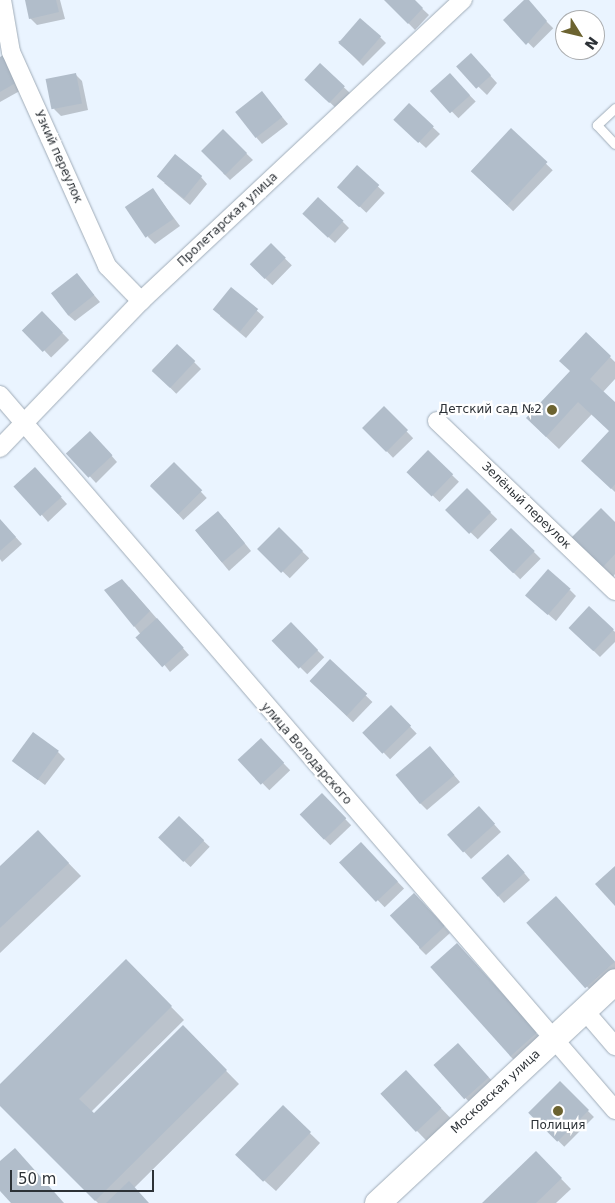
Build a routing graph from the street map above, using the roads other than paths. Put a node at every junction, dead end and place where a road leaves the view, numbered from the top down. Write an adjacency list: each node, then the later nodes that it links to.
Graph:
1 (2, 0): 5 (street, Узкий переулок)
2 (456, 3): 5 (street, Пролетарская улица)
3 (615, 108): 4 (lane)
4 (615, 144)
5 (141, 301): 8 (street, Пролетарская улица)
6 (0, 395): 8 (street, улица Володарского)
7 (437, 421): 10 (street, Зелёный переулок)
8 (21, 423): 9 (street, Пролетарская улица); 13 (street, улица Володарского)
9 (0, 448)
10 (615, 592)
11 (615, 981): 12 (main road, Московская улица)
12 (584, 1010): 13 (main road, Московская улица); 14 (street)
13 (552, 1040): 15 (street, улица Володарского); 16 (main road, Московская улица)
14 (615, 1046)
15 (615, 1110)
16 (376, 1203)

